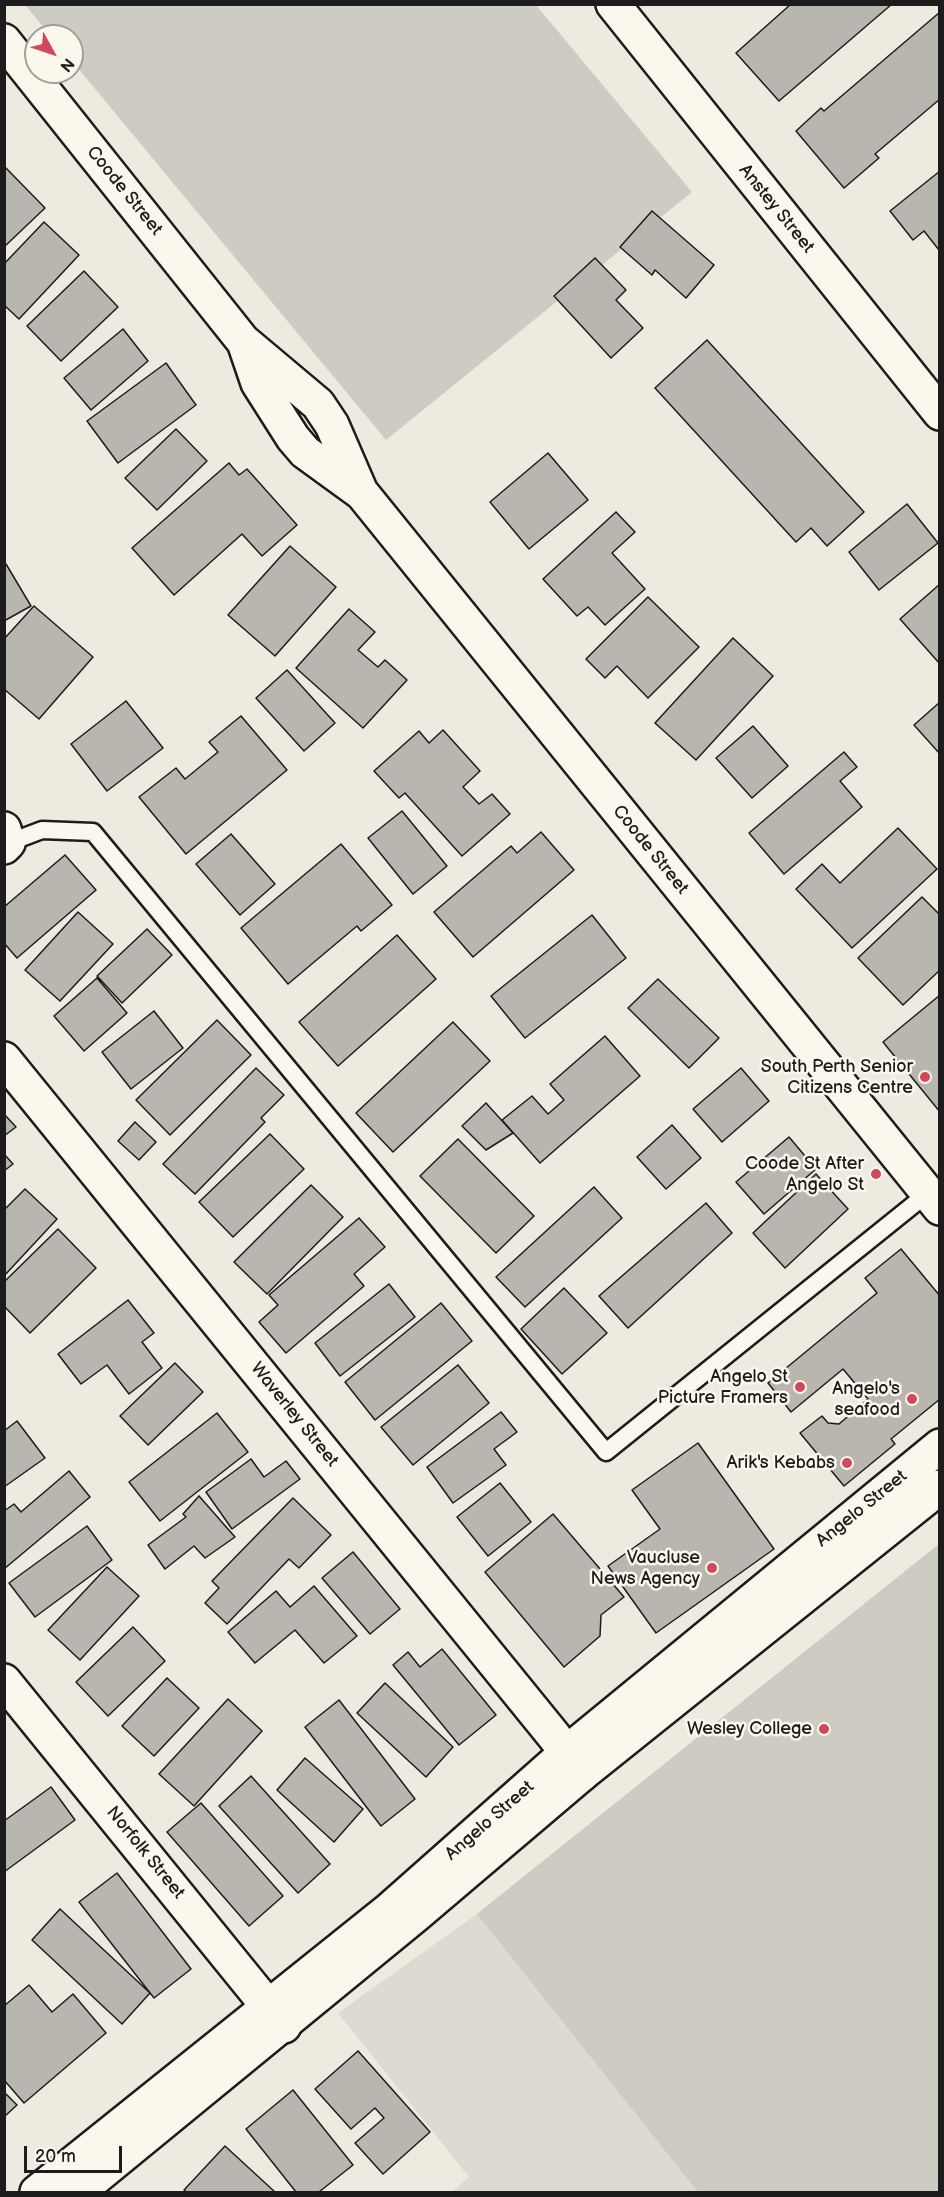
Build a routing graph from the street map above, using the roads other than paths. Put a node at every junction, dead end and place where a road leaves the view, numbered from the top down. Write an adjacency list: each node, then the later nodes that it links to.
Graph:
1 (613, 4): 3 (street, Anstey Street)
2 (4, 41): 6 (street, Coode Street)
3 (939, 413)
4 (6, 839): 6 (lane)
5 (4, 1059): 10 (street, Waverley Street)
6 (934, 1201)
7 (939, 1446): 10 (street, Angelo Street)
8 (939, 1487): 10 (street, Angelo Street)
9 (4, 1681): 11 (street, Norfolk Street)
10 (574, 1763): 11 (street, Angelo Street)
11 (276, 2015): 12 (street, Angelo Street); 13 (street, Angelo Street)
12 (37, 2193)
13 (78, 2193)

